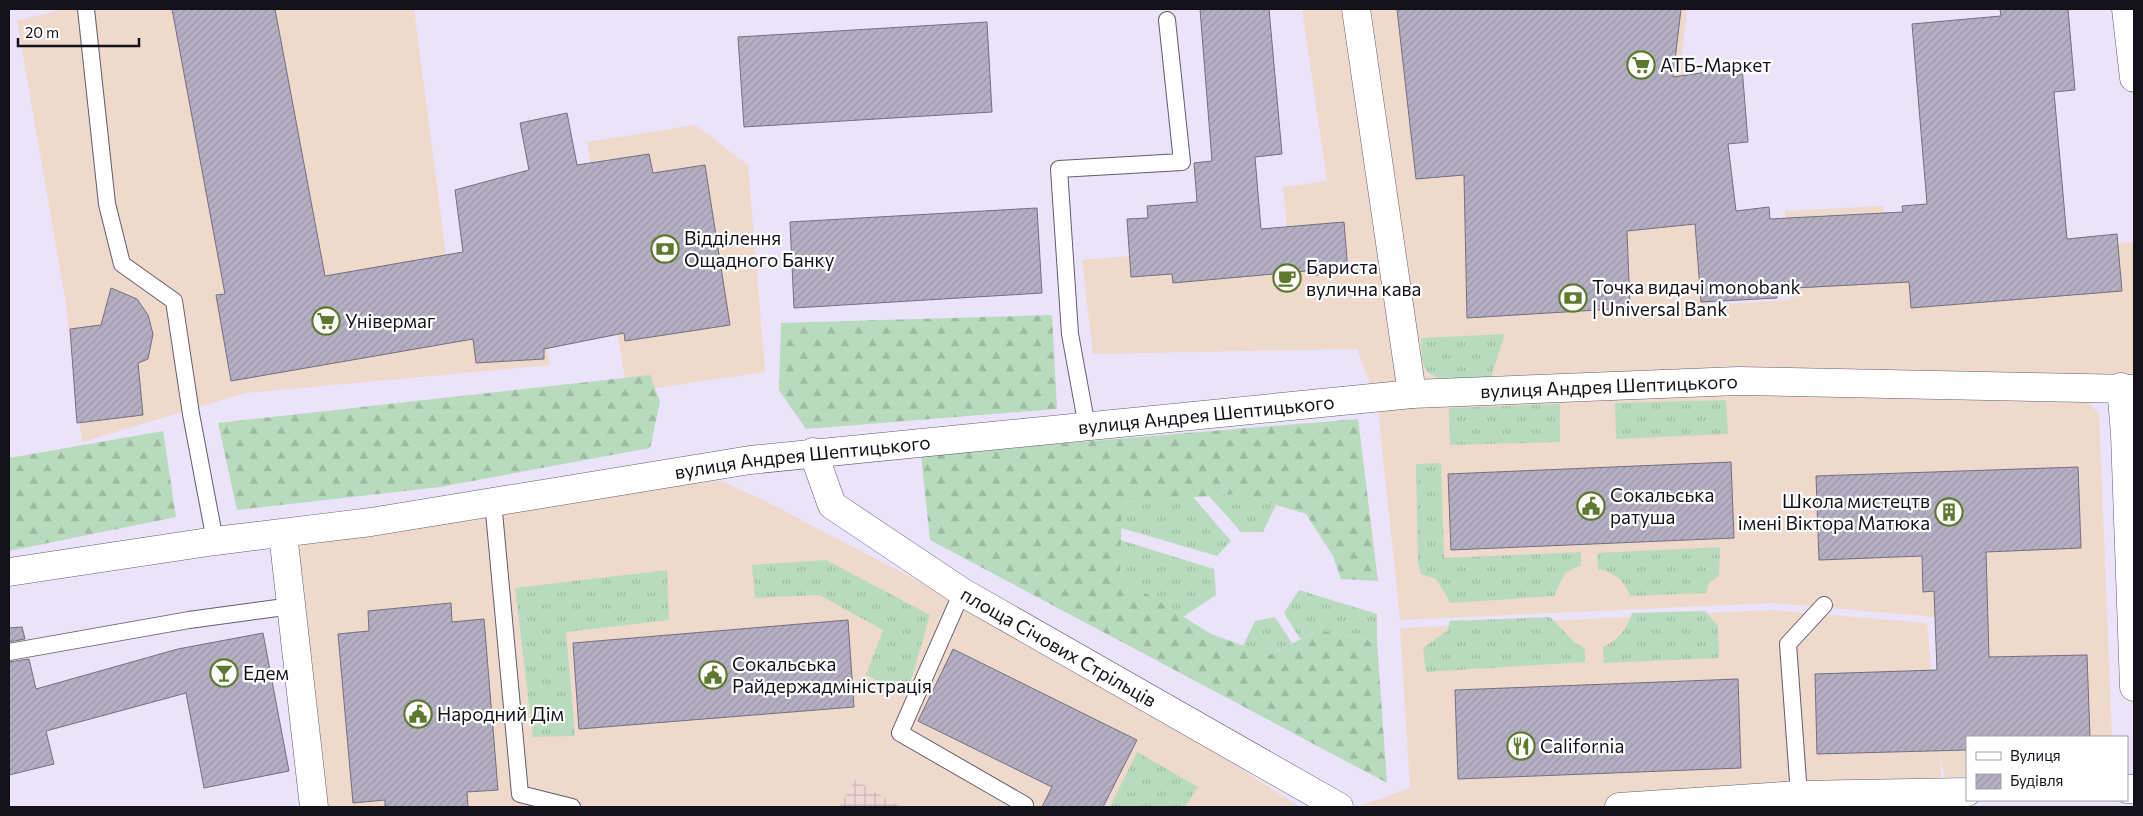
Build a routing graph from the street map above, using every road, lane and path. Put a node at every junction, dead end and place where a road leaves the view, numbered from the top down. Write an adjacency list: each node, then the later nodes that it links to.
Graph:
1 (86, 9): 12 (lane)
2 (1356, 9): 7 (street)
3 (2126, 9): 5 (street)
4 (1167, 20): 8 (lane)
5 (2134, 78)
6 (2128, 388): 7 (street, вулиця Андрея Шептицького); 18 (street)
7 (1412, 394): 8 (street, вулиця Андрея Шептицького)
8 (1088, 427): 9 (street, вулиця Андрея Шептицького)
9 (812, 452): 10 (street, вулиця Андрея Шептицького); 14 (street, площа Січових Стрільців)
10 (493, 501): 11 (street, вулиця Андрея Шептицького); 23 (lane)
11 (283, 534): 12 (street, вулиця Андрея Шептицького); 16 (street)
12 (215, 541): 13 (street, вулиця Андрея Шептицького)
13 (9, 572)
14 (962, 592): 21 (lane); 24 (street, площа Січових Стрільців)
15 (1824, 605): 20 (lane)
16 (292, 606): 17 (lane); 22 (street)
17 (9, 652)
18 (2134, 687)
19 (1966, 792): 20 (street)
20 (1799, 795): 25 (street)
21 (1026, 804)
22 (314, 807)
23 (572, 807)
24 (1339, 807)
25 (1619, 807)

